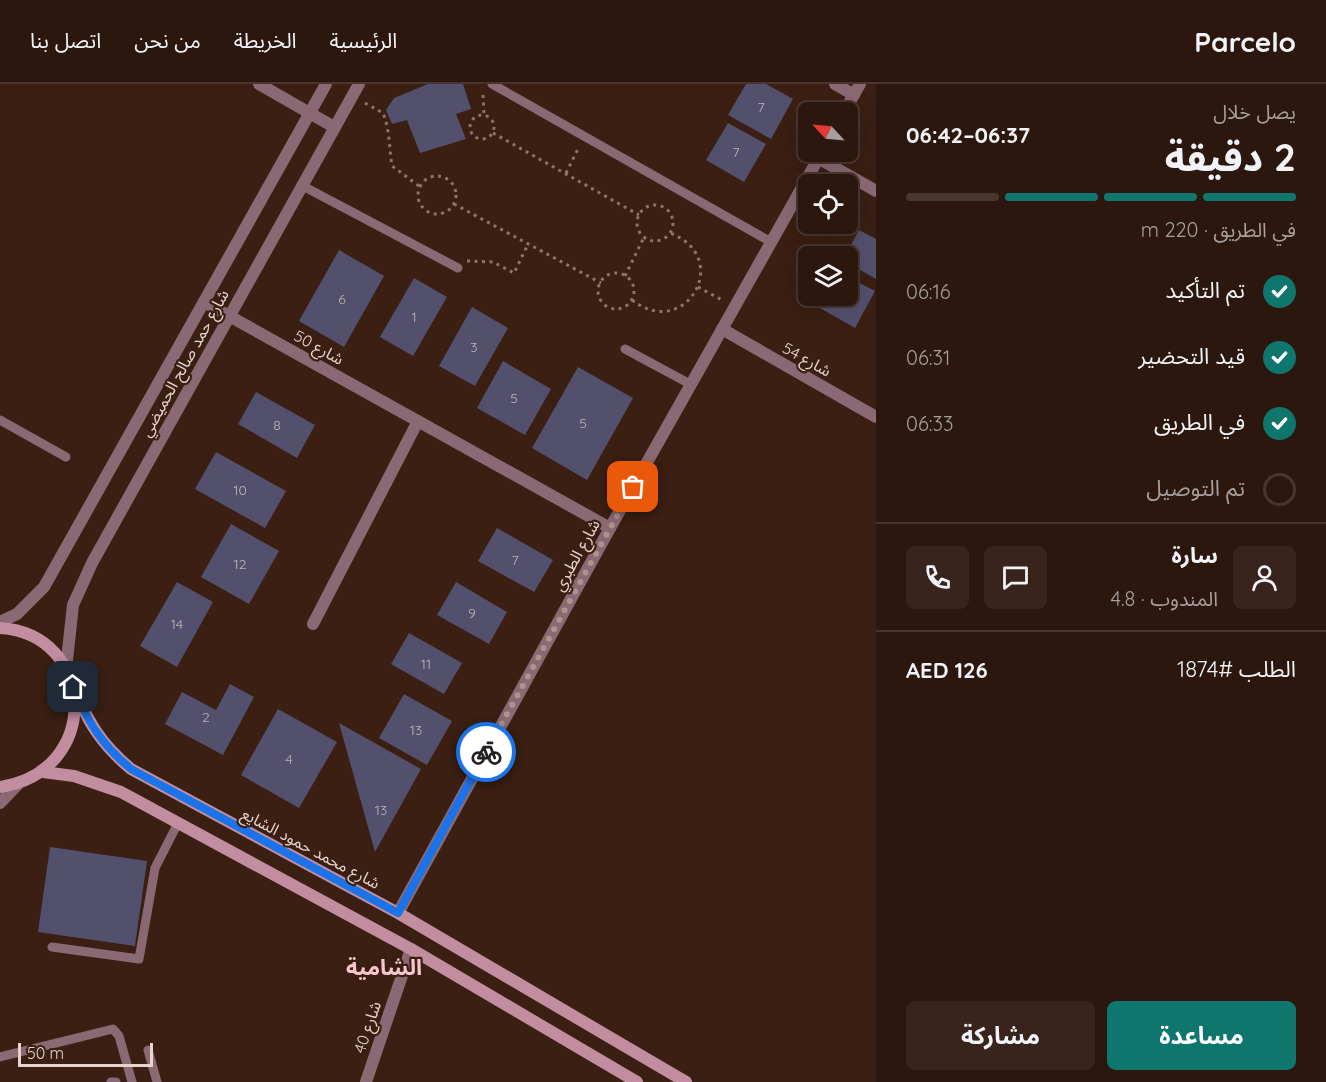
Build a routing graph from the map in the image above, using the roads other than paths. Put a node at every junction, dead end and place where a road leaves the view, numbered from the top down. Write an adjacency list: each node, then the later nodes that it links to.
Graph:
1 (259, 84): 7 (street)
2 (326, 84): 7 (street, شارع حمد صالح الحميضي)
3 (359, 84): 8 (street, شارع حمد صالح الحميضي)
4 (492, 84): 13 (lane)
5 (835, 84): 6 (street)
6 (857, 89)
7 (309, 113): 8 (street); 15 (street, شارع حمد صالح الحميضي)
8 (334, 127): 11 (street, شارع حمد صالح الحميضي)
9 (816, 162): 13 (street, شارع الطبري)
10 (831, 162): 12 (street)
11 (301, 185): 14 (lane); 16 (street, شارع حمد صالح الحميضي)
12 (876, 191)
13 (771, 242): 17 (street, شارع الطبري)
14 (458, 268)
15 (204, 302): 16 (street, شارع 50); 25 (street, شارع حمد صالح الحميضي)
16 (229, 316): 22 (street, شارع 50); 28 (street, شارع حمد صالح الحميضي)
17 (722, 329): 19 (street, شارع الطبري); 20 (street, شارع 54)
18 (625, 349): 19 (lane)
19 (690, 384): 24 (street, شارع الطبري)
20 (876, 417)
21 (0, 420): 23 (lane)
22 (418, 421): 24 (street, شارع 50); 26 (street)
23 (66, 457)
24 (610, 528): 35 (street, شارع الطبري)
25 (0, 622)
26 (313, 624)
27 (0, 628): 28 (main road, شارع محمد حمود الشايع)
28 (66, 669): 29 (main road, شارع محمد حمود الشايع)
29 (73, 687): 30 (main road); 35 (main road, شارع محمد حمود الشايع)
30 (43, 772): 31 (main road); 34 (main road)
31 (18, 784): 32 (main road); 33 (street)
32 (0, 787)
33 (0, 803)
34 (178, 823): 36 (lane); 37 (main road)
35 (398, 913): 46 (main road, شارع محمد حمود الشايع)
36 (52, 947)
37 (411, 949): 44 (street, شارع 40); 45 (main road)
38 (148, 1050): 43 (lane)
39 (0, 1057): 42 (lane)
40 (111, 1082): 41 (lane)
41 (116, 1082)
42 (132, 1082)
43 (157, 1082)
44 (366, 1082)
45 (637, 1082)
46 (686, 1082)

